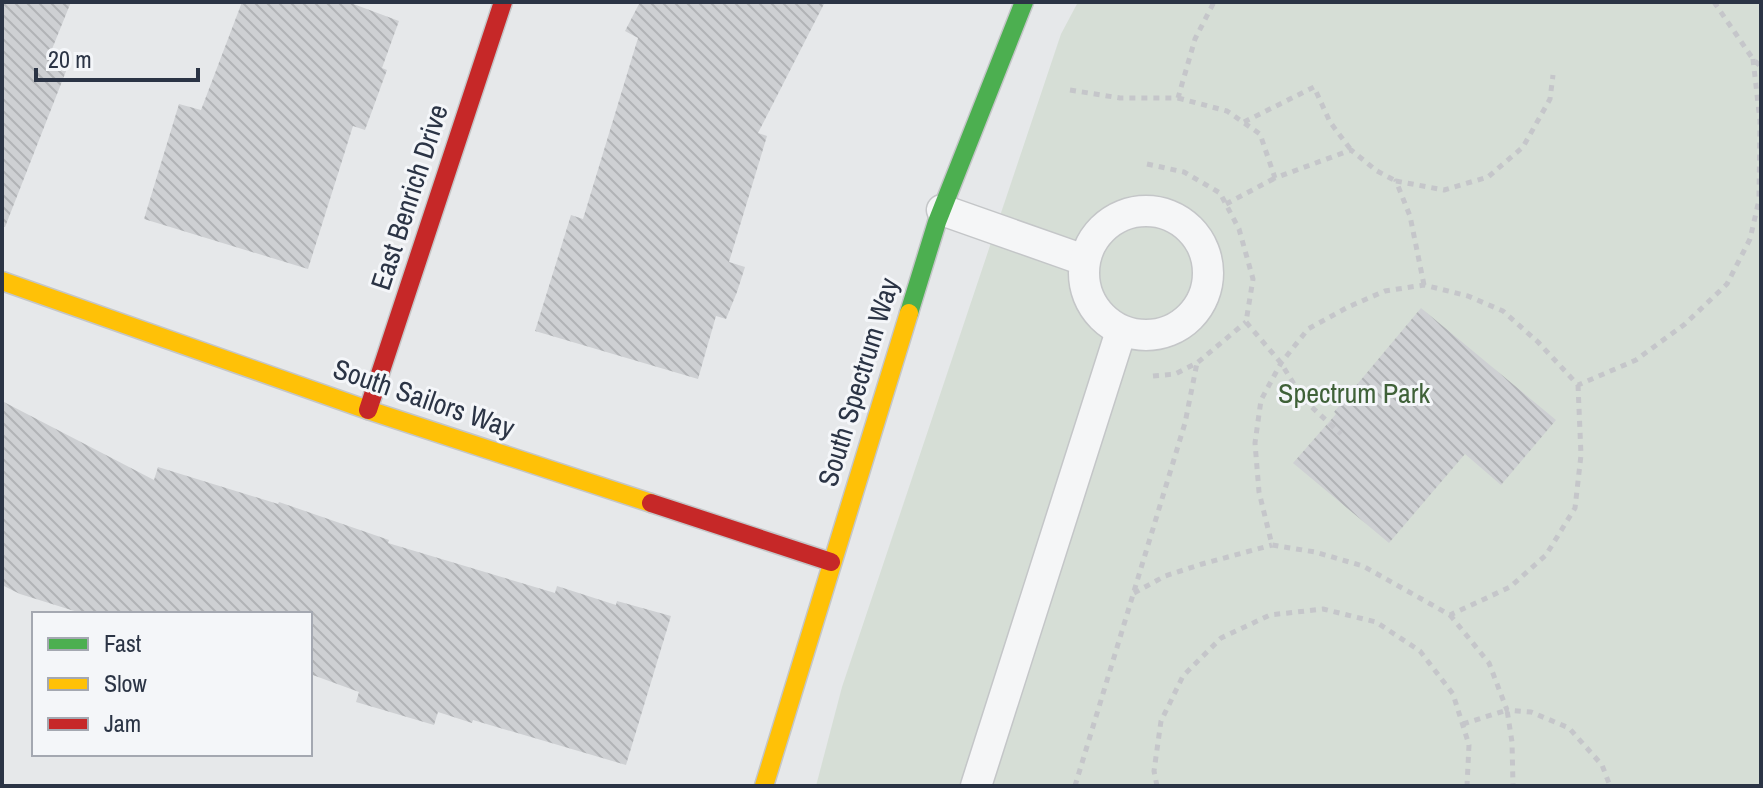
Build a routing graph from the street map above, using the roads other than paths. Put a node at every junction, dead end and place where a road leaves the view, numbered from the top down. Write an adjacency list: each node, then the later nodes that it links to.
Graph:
1 (503, 2): 7 (street, East Benrich Drive)
2 (1024, 2): 3 (street, South Spectrum Way)
3 (942, 210): 4 (lane); 8 (street, South Spectrum Way)
4 (1084, 260): 6 (lane); 6 (lane)
5 (2, 281): 7 (street, South Sailors Way)
6 (1121, 331): 10 (lane)
7 (368, 410): 8 (street, South Sailors Way)
8 (831, 562): 9 (street, South Spectrum Way)
9 (764, 786)
10 (976, 786)

